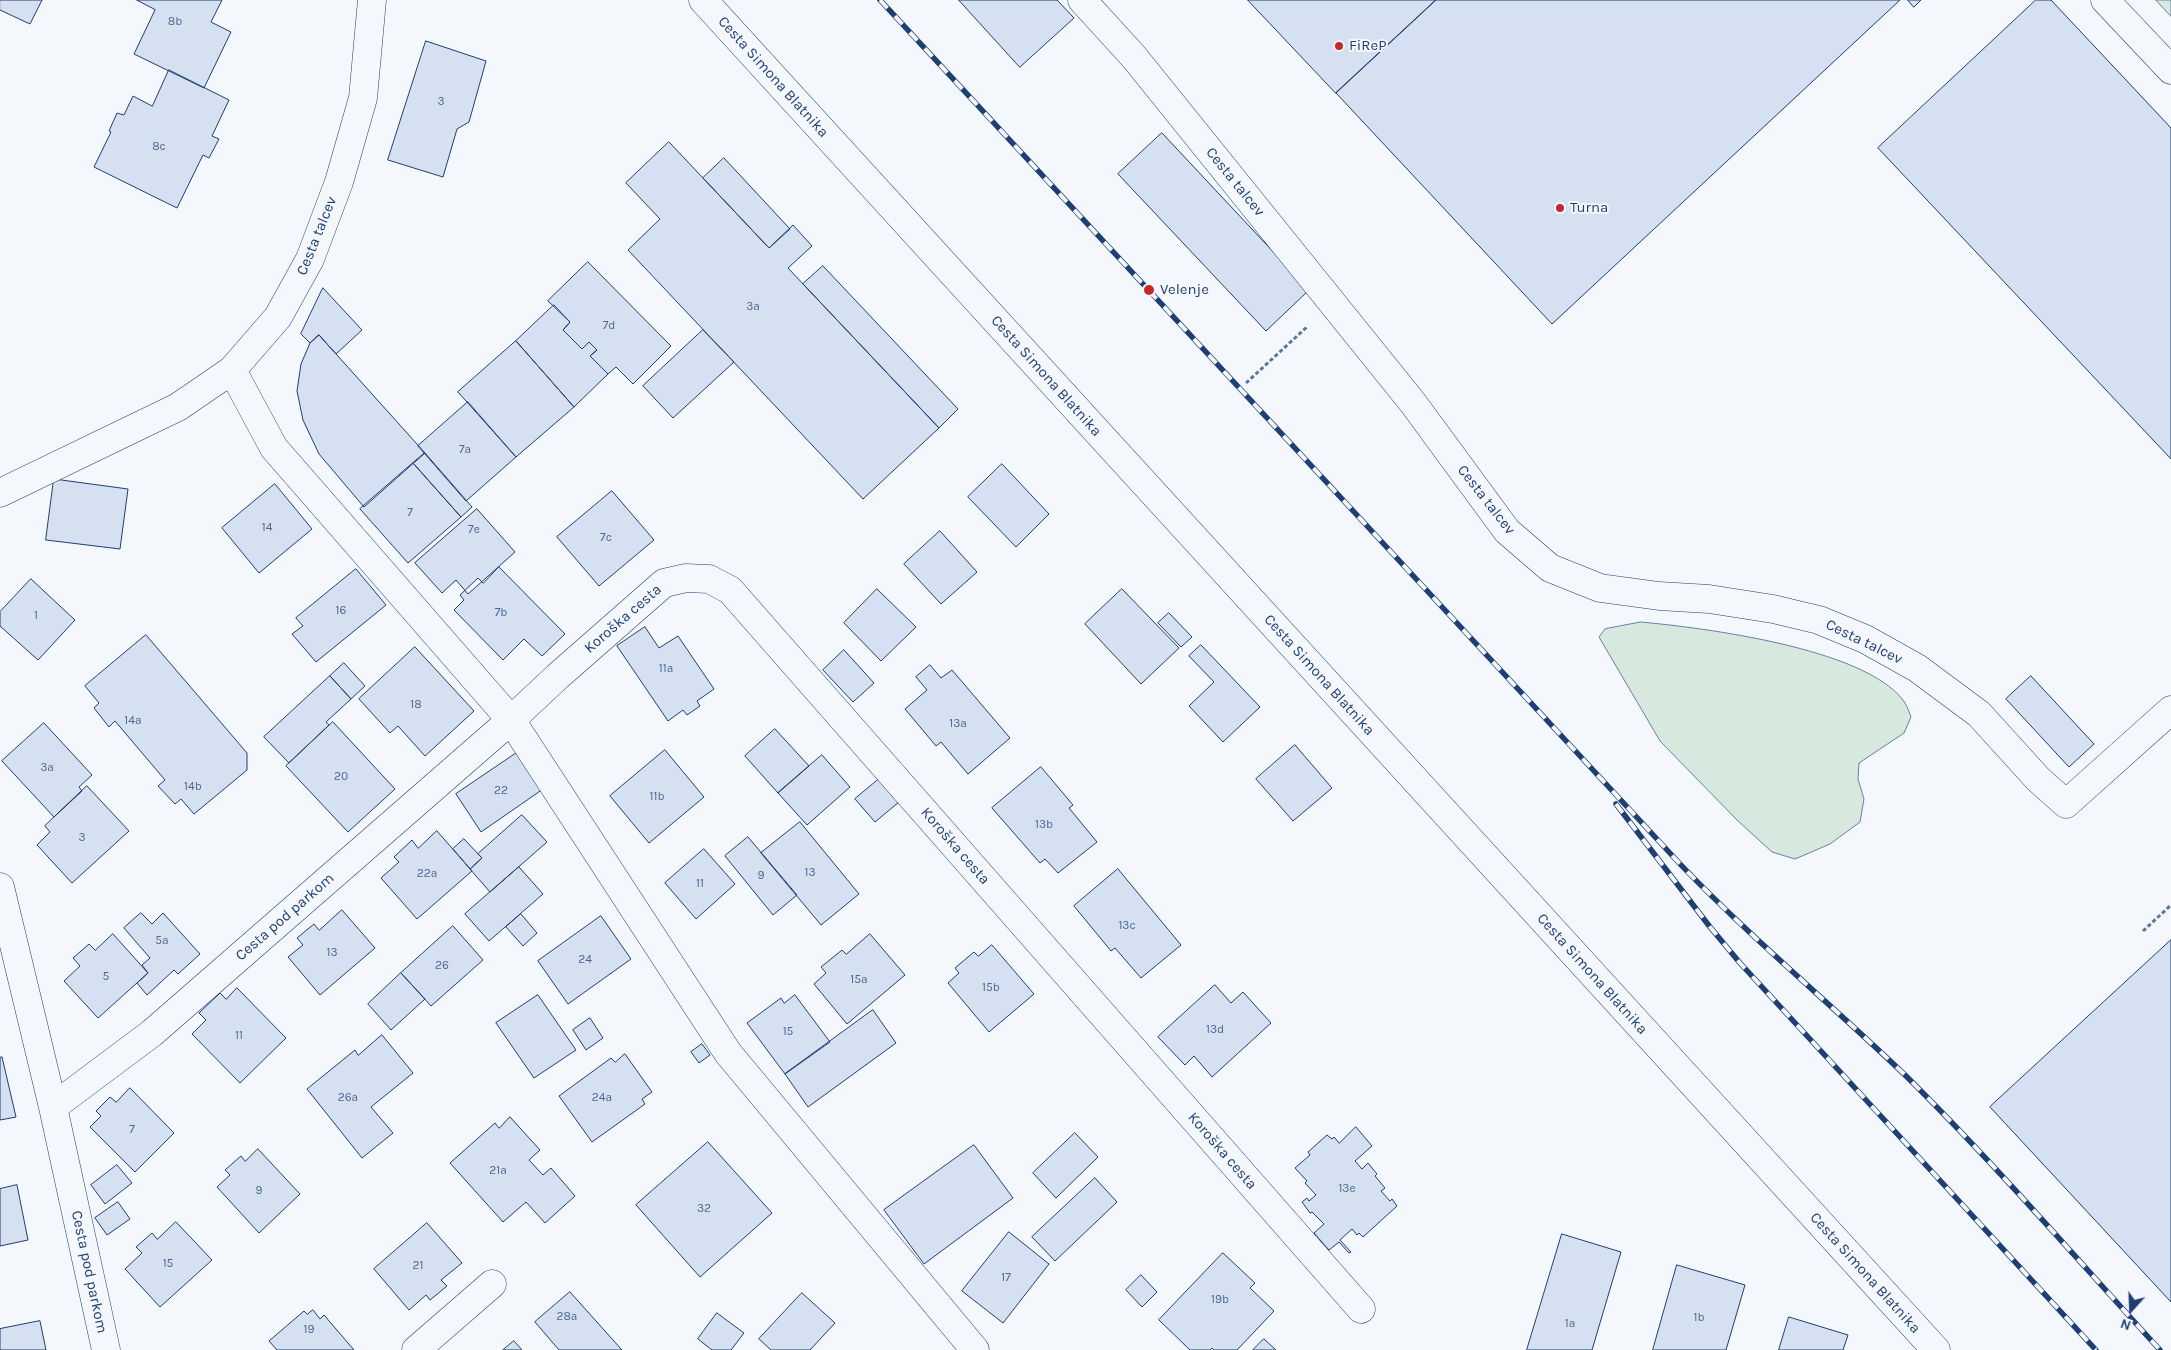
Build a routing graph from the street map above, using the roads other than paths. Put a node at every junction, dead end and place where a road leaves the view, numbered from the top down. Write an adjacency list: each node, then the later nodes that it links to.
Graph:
1 (372, 0): 6 (street, Cesta talcev)
2 (703, 0): 17 (street, Cesta Simona Blatnika)
3 (1082, 0): 8 (street, Cesta talcev)
4 (2105, 0): 5 (street)
5 (2171, 70)
6 (232, 370): 7 (street, Cesta talcev); 9 (street)
7 (0, 493)
8 (2171, 710)
9 (511, 720): 11 (street, Cesta pod parkom); 13 (street, Koroška cesta); 16 (street)
10 (0, 887): 11 (street, Cesta pod parkom)
11 (53, 1107): 14 (street, Cesta pod parkom)
12 (492, 1284): 15 (street)
13 (1361, 1309)
14 (106, 1350)
15 (416, 1350)
16 (975, 1350)
17 (1936, 1350)

